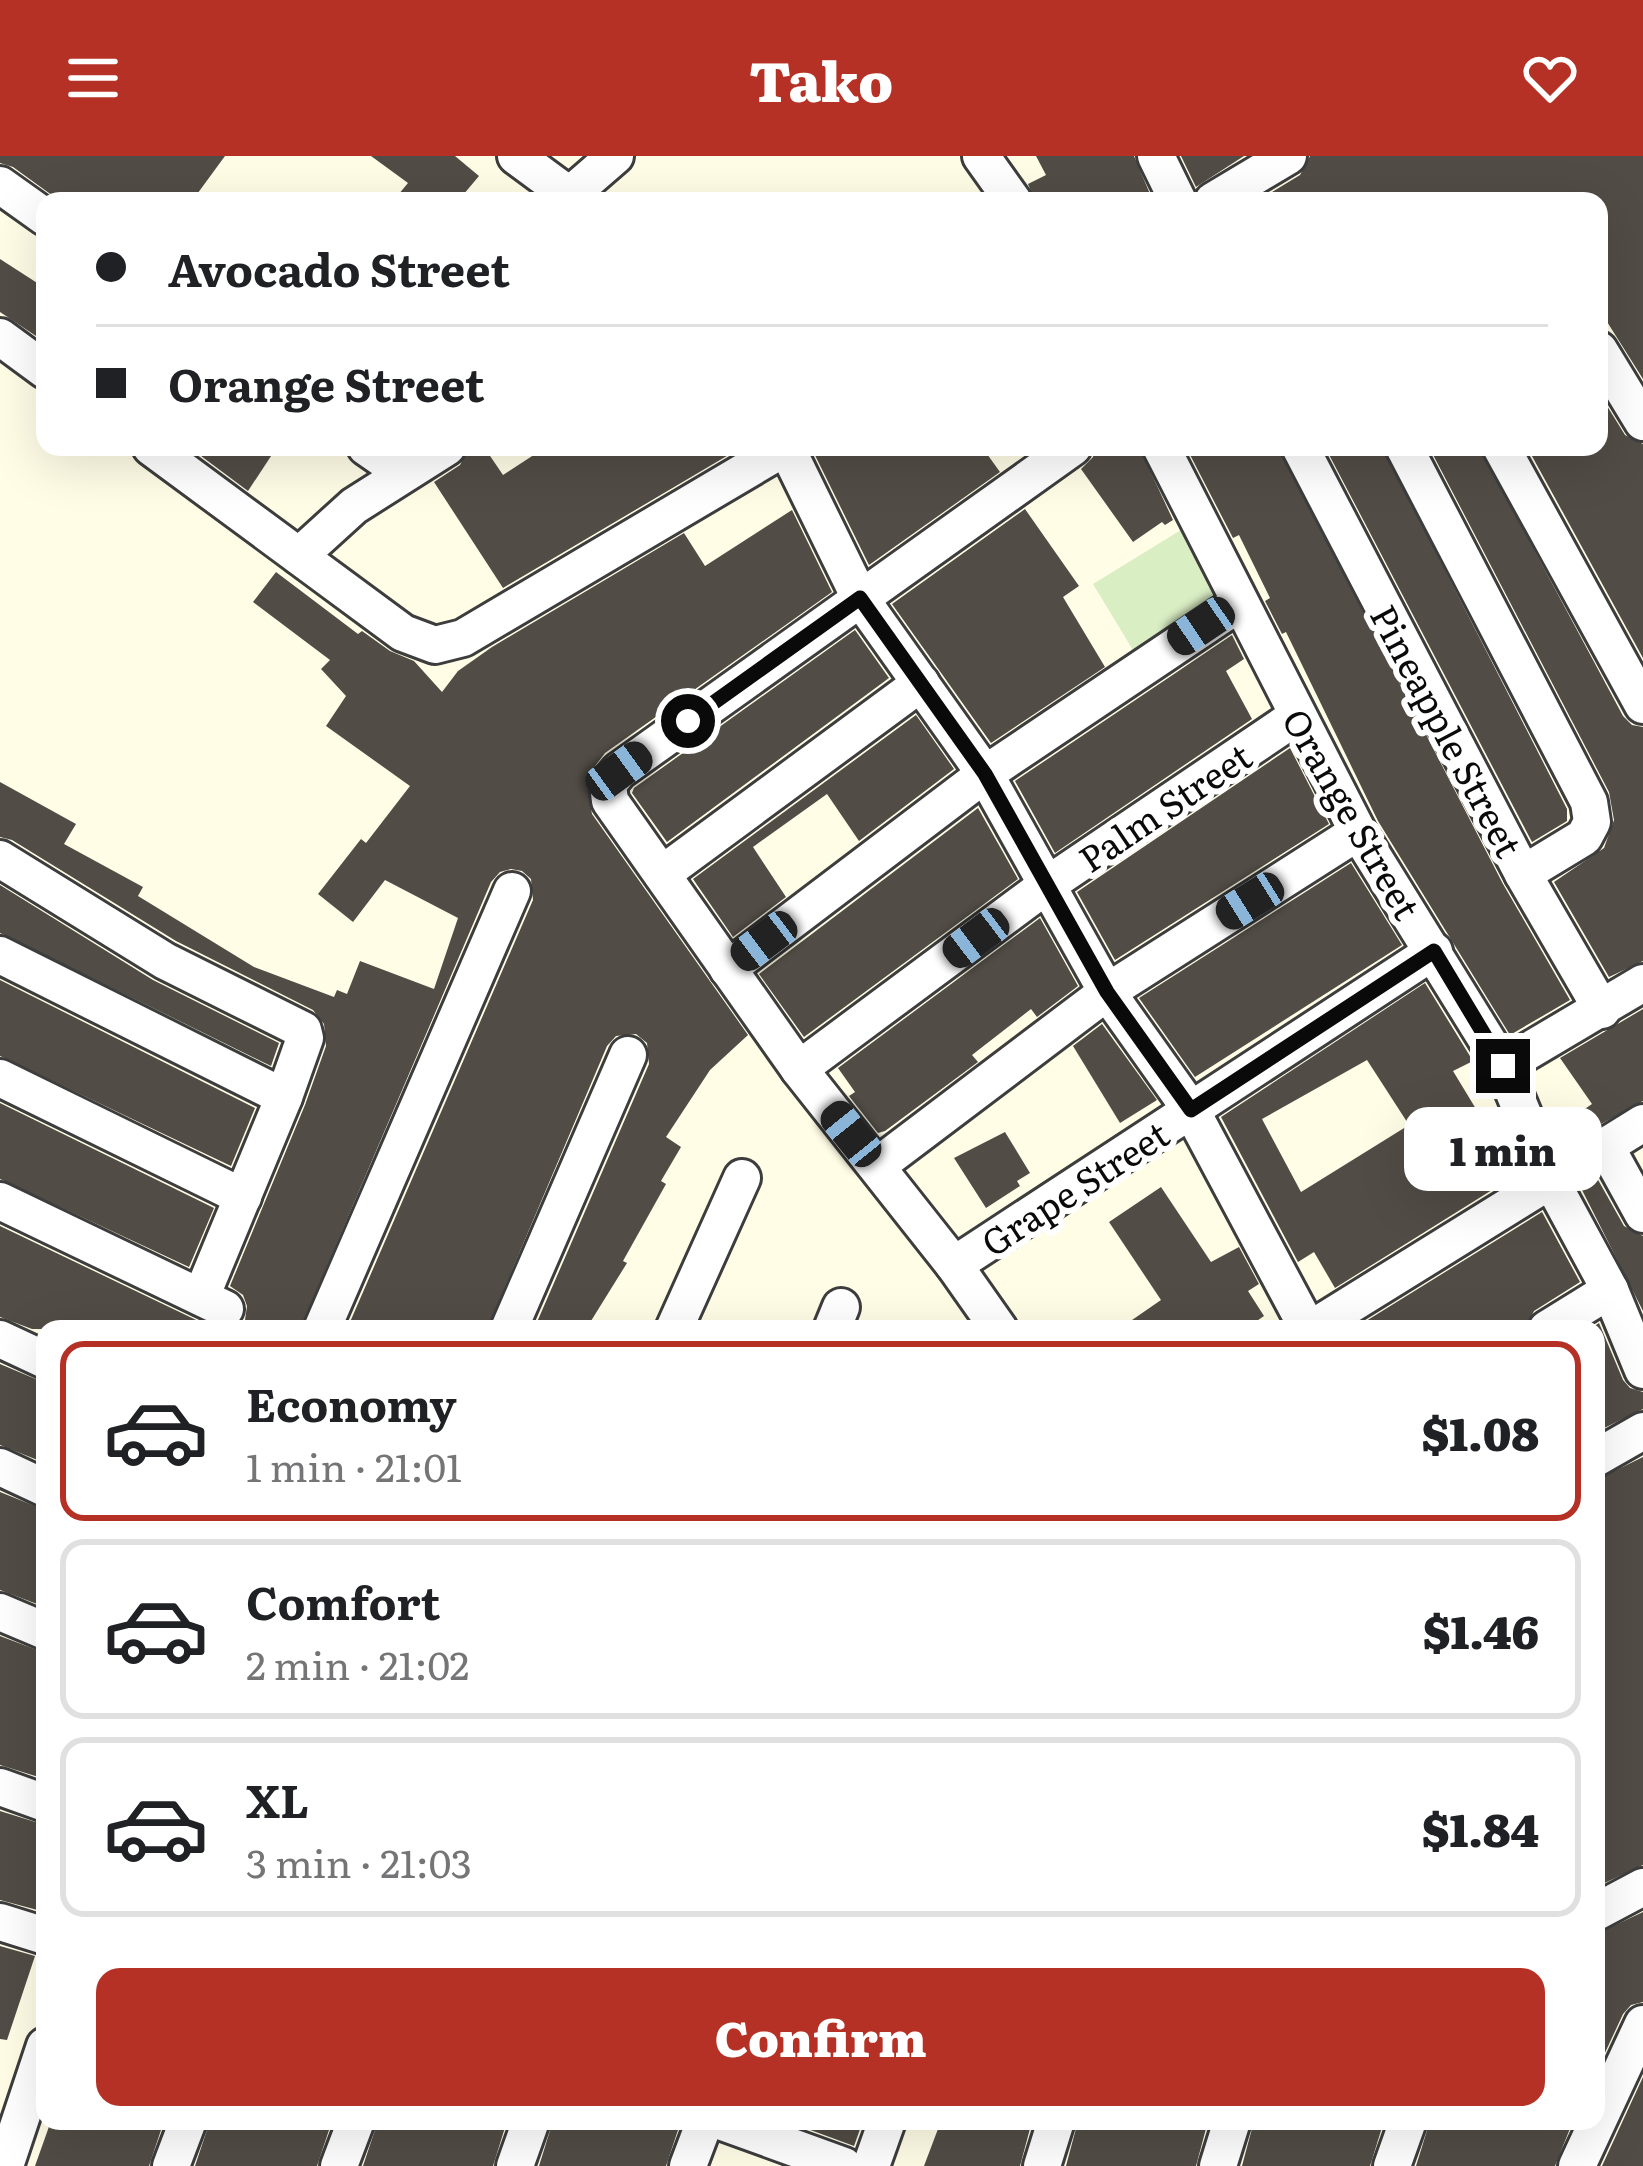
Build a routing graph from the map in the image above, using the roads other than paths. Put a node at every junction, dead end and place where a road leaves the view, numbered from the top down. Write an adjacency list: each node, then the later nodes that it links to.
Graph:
1 (516, 156): 7 (street)
2 (615, 156): 8 (street)
3 (981, 156): 9 (street)
4 (1156, 156): 10 (street)
5 (1288, 156): 11 (street)
6 (0, 184): 12 (street)
7 (565, 192)
8 (579, 192)
9 (1006, 192)
10 (1174, 192)
11 (1228, 192)
12 (36, 210)
13 (0, 337): 14 (street)
14 (36, 363)
15 (1608, 365): 16 (street)
16 (1643, 422)
17 (163, 456): 28 (street)
18 (379, 456): 27 (street)
19 (431, 456): 27 (street)
20 (771, 456): 28 (street)
21 (790, 456): 29 (street)
22 (1059, 456): 29 (street)
23 (1164, 456): 30 (street, Orange Street)
24 (1305, 456): 38 (street, Pineapple Street)
25 (1409, 456): 38 (street)
26 (1506, 456): 32 (street)
27 (402, 472): 28 (street)
28 (299, 556)
29 (860, 598): 31 (street); 37 (street)
30 (1238, 604): 33 (street, Orange Street); 34 (street)
31 (921, 683): 34 (street); 37 (street)
32 (1643, 704)
33 (1297, 716): 35 (street, Orange Street); 39 (street, Palm Street)
34 (985, 774): 39 (street); 43 (street)
35 (1358, 832): 41 (street, Orange Street); 45 (street)
36 (0, 859): 51 (street)
37 (662, 874): 43 (street)
38 (1523, 874): 46 (street, Pineapple Street)
39 (1047, 885): 45 (street); 49 (street, Palm Street)
40 (512, 891): 63 (street)
41 (1434, 951): 48 (street, Orange Street); 52 (street, Grape Street)
42 (0, 955): 51 (street)
43 (728, 969): 49 (street)
44 (1643, 983): 46 (street)
45 (1107, 992): 52 (street); 55 (street)
46 (1602, 1010): 48 (street)
47 (628, 1055): 64 (street)
48 (1503, 1066): 57 (street, Orange Street)
49 (799, 1069): 55 (street)
50 (0, 1078): 58 (street)
51 (284, 1097): 58 (street)
52 (1191, 1110): 61 (street, Grape Street); 67 (street)
53 (1643, 1123): 54 (street)
54 (1606, 1148): 57 (street); 60 (street)
55 (877, 1166): 61 (street)
56 (742, 1178): 65 (street)
57 (1550, 1179): 62 (street, Orange Street); 68 (street)
58 (243, 1197): 59 (street)
59 (0, 1201)
60 (1643, 1214)
61 (954, 1265): 66 (street)
62 (1610, 1290): 69 (street); 72 (street, Orange Street)
63 (326, 1320)
64 (513, 1320)
65 (678, 1320)
66 (993, 1320)
67 (1304, 1320)
68 (1323, 1320)
69 (1562, 1320)
70 (0, 1339): 71 (street)
71 (36, 1356)
72 (1643, 1370)
73 (1643, 1431): 74 (street)
74 (1605, 1453)
75 (0, 1467): 76 (street)
76 (36, 1484)
77 (0, 1612): 78 (street)
78 (36, 1627)
79 (0, 1787): 80 (street)
80 (36, 1800)
81 (1643, 1886): 82 (street)
82 (1605, 1907)
83 (0, 1922): 84 (street)
84 (36, 1933)
85 (1643, 2024): 87 (street)
86 (36, 2071): 98 (street)
87 (1605, 2105)
88 (185, 2130): 99 (street)
89 (353, 2130): 100 (street)
90 (528, 2130): 101 (street)
91 (702, 2130): 102 (street)
92 (745, 2130): 103 (street)
93 (884, 2130): 104 (street)
94 (1053, 2130): 105 (street)
95 (1229, 2130): 106 (street)
96 (1405, 2130): 107 (street)
97 (1593, 2130): 108 (street)
98 (6, 2153)
99 (171, 2166)
100 (339, 2166)
101 (515, 2166)
102 (688, 2166)
103 (844, 2166)
104 (871, 2166)
105 (1042, 2166)
106 (1218, 2166)
107 (1392, 2166)
108 (1576, 2166)

